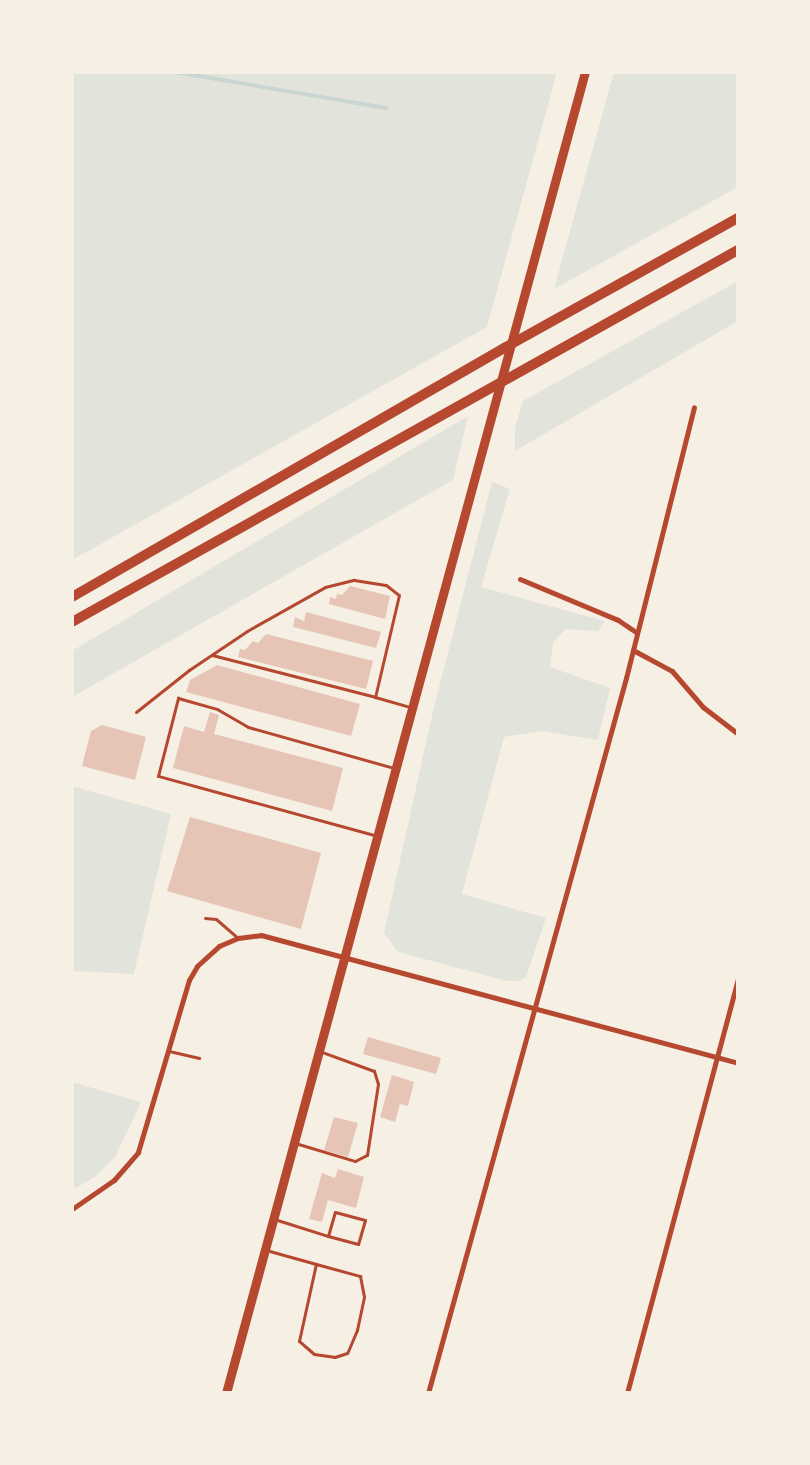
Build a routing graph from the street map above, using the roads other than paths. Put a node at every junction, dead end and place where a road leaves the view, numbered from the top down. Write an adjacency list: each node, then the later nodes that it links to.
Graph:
1 (585, 72): 12 (main road)
2 (738, 218): 6 (highway)
3 (738, 250): 7 (highway)
4 (694, 407): 8 (street)
5 (520, 579): 8 (street)
6 (72, 597)
7 (72, 622)
8 (636, 632): 9 (street)
9 (633, 650): 14 (street); 21 (street)
10 (211, 655): 11 (lane); 11 (lane); 13 (lane)
11 (375, 698): 12 (lane)
12 (411, 707): 15 (main road)
13 (136, 712)
14 (738, 734)
15 (394, 768): 16 (main road); 16 (lane)
16 (376, 836): 19 (main road)
17 (205, 918): 18 (lane)
18 (238, 938): 19 (street); 22 (street)
19 (344, 956): 21 (street); 23 (main road)
20 (738, 978): 24 (street)
21 (535, 1007): 24 (street); 34 (street)
22 (169, 1051): 25 (lane); 28 (street)
23 (318, 1051): 27 (main road); 27 (lane)
24 (715, 1057): 26 (street); 35 (street)
25 (199, 1058)
26 (738, 1063)
27 (293, 1143): 29 (main road)
28 (72, 1209)
29 (273, 1219): 30 (lane); 31 (main road)
30 (328, 1236): 30 (lane)
31 (264, 1250): 32 (lane); 33 (main road)
32 (316, 1264): 32 (lane)
33 (226, 1393)
34 (428, 1393)
35 (627, 1393)

